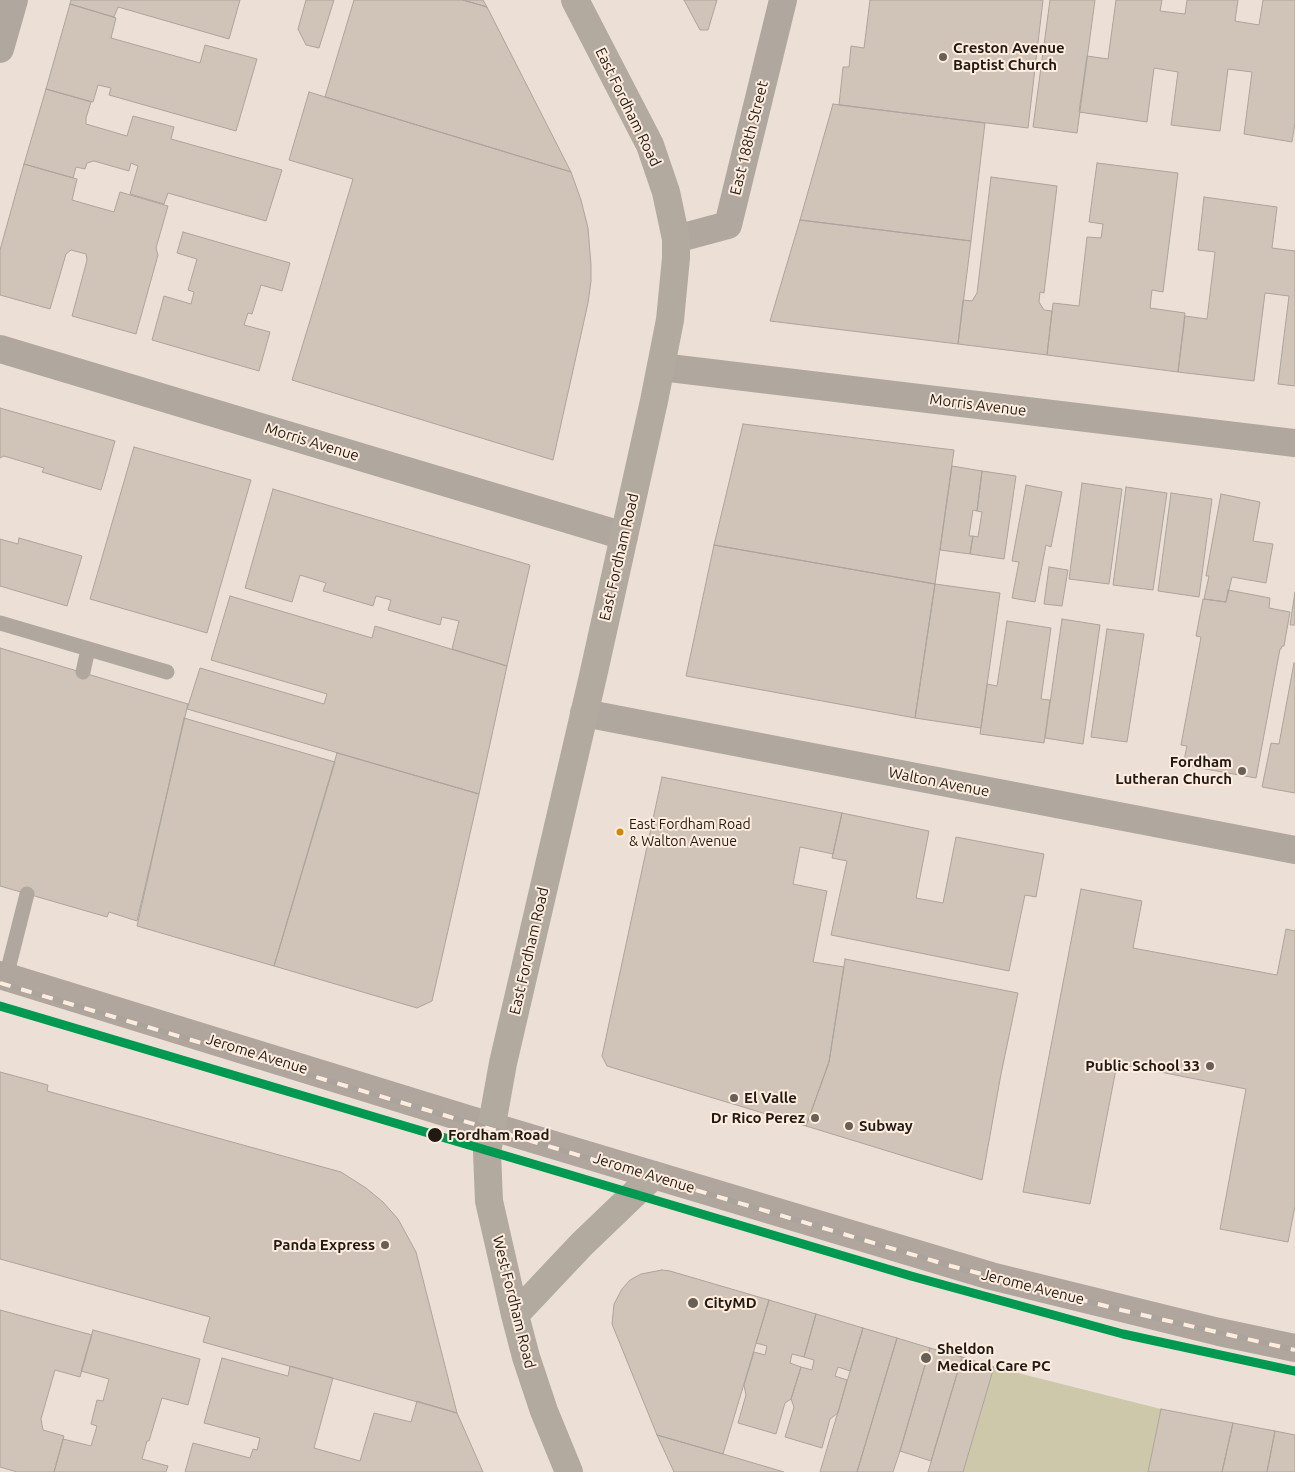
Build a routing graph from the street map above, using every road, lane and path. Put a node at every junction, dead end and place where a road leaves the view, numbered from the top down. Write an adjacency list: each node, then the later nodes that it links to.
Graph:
1 (14, 0): 4 (street)
2 (575, 0): 5 (main road, East Fordham Road)
3 (783, 0): 5 (street, East 188th Street)
4 (0, 49)
5 (676, 239): 7 (main road, East Fordham Road)
6 (0, 349): 9 (street, Morris Avenue)
7 (661, 367): 8 (street, Morris Avenue); 9 (main road, East Fordham Road)
8 (1295, 443)
9 (624, 536): 14 (main road, East Fordham Road)
10 (0, 623): 11 (lane)
11 (88, 649): 12 (lane); 13 (lane)
12 (83, 672)
13 (167, 672)
14 (584, 713): 15 (street, Walton Avenue); 18 (main road, East Fordham Road)
15 (1295, 850)
16 (27, 894): 17 (lane)
17 (3, 976): 18 (main road, Jerome Avenue)
18 (490, 1126): 19 (main road, Jerome Avenue); 20 (main road, West Fordham Road)
19 (654, 1176): 20 (main road); 21 (main road, Jerome Avenue)
20 (515, 1315): 22 (main road, West Fordham Road)
21 (1295, 1348)
22 (569, 1472)

